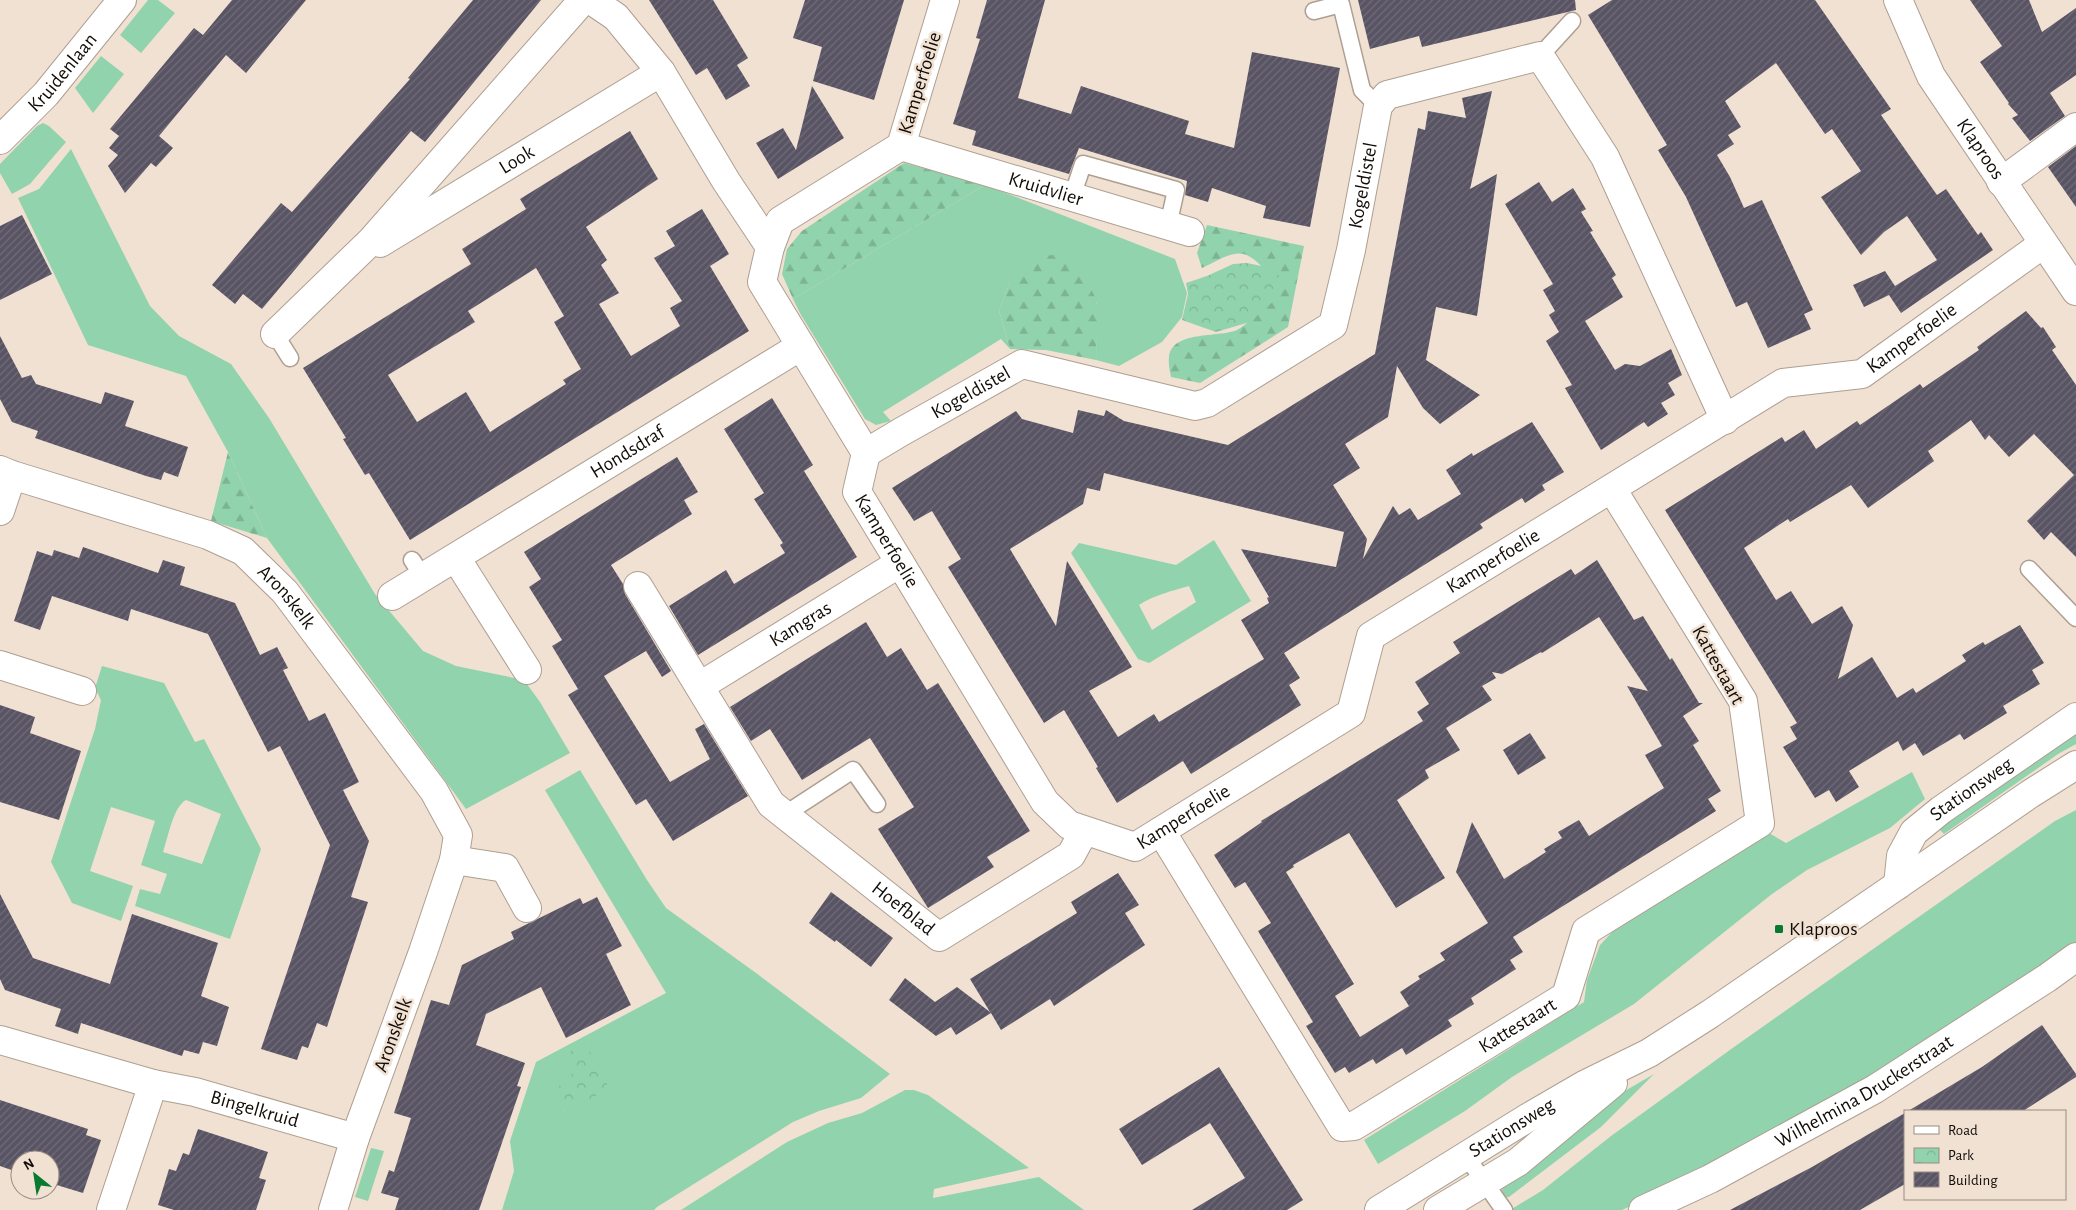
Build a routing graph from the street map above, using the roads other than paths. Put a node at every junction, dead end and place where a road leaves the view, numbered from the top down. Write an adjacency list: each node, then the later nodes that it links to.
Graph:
1 (122, 0): 12 (street, Kruidenlaan)
2 (583, 0): 17 (street)
3 (591, 0): 9 (street)
4 (945, 0): 13 (street, Kamperfoelie)
5 (1898, 0): 14 (street, Klaproos)
6 (1314, 11): 10 (lane)
7 (1572, 21): 8 (lane)
8 (1540, 56): 10 (street); 24 (street)
9 (660, 72): 17 (street, Look); 19 (street)
10 (1378, 106): 25 (street, Kogeldistel)
11 (2076, 126): 14 (street)
12 (0, 140)
13 (901, 146): 15 (street, Kruidvlier); 19 (street, Kamperfoelie)
14 (2002, 182): 18 (street, Klaproos)
15 (1072, 197): 16 (street, Kruidvlier); 16 (lane)
16 (1179, 229)
17 (372, 240): 21 (street)
18 (2043, 244): 20 (street, Klaproos); 24 (street, Kamperfoelie)
19 (770, 247): 22 (street, Kamperfoelie)
20 (2076, 291)
21 (275, 334): 23 (lane)
22 (801, 346): 25 (street, Kamperfoelie); 29 (street, Hondsdraf)
23 (290, 358)
24 (1725, 420): 27 (street, Kamperfoelie)
25 (866, 453): 30 (street, Kamperfoelie)
26 (6, 473): 28 (street); 45 (street, Aronskelk)
27 (1612, 490): 43 (street, Kamperfoelie); 43 (street, Kattestaart)
28 (0, 510)
29 (456, 558): 33 (street, Hondsdraf); 36 (street)
30 (900, 563): 37 (street, Kamgras); 44 (street, Kamperfoelie)
31 (2029, 569): 34 (lane)
32 (638, 586): 37 (street)
33 (392, 596)
34 (2076, 618)
35 (0, 665): 38 (street)
36 (527, 670)
37 (700, 686): 42 (street)
38 (82, 691)
39 (2076, 717): 46 (street, Stationsweg)
40 (2076, 765): 46 (street, Stationsweg)
41 (877, 804): 42 (lane)
42 (777, 810): 44 (street, Hoefblad)
43 (1161, 831): 44 (street, Kamperfoelie)
44 (1084, 832)
45 (454, 860): 47 (street); 52 (street, Aronskelk)
46 (1898, 885): 50 (street, Stationsweg)
47 (527, 908)
48 (2076, 957): 60 (street, Wilhelmina Druckerstraat)
49 (0, 1040): 51 (street, Bingelkruid)
50 (1649, 1053): 53 (street, Stationsweg); 54 (street, Stationsweg)
51 (153, 1084): 52 (street, Bingelkruid); 55 (street)
52 (355, 1138): 56 (street, Aronskelk)
53 (1466, 1156): 54 (lane); 57 (street, Stationsweg)
54 (1484, 1183): 58 (street, Stationsweg); 59 (lane)
55 (111, 1210)
56 (333, 1210)
57 (1379, 1210)
58 (1438, 1210)
59 (1504, 1210)
60 (1644, 1210)

